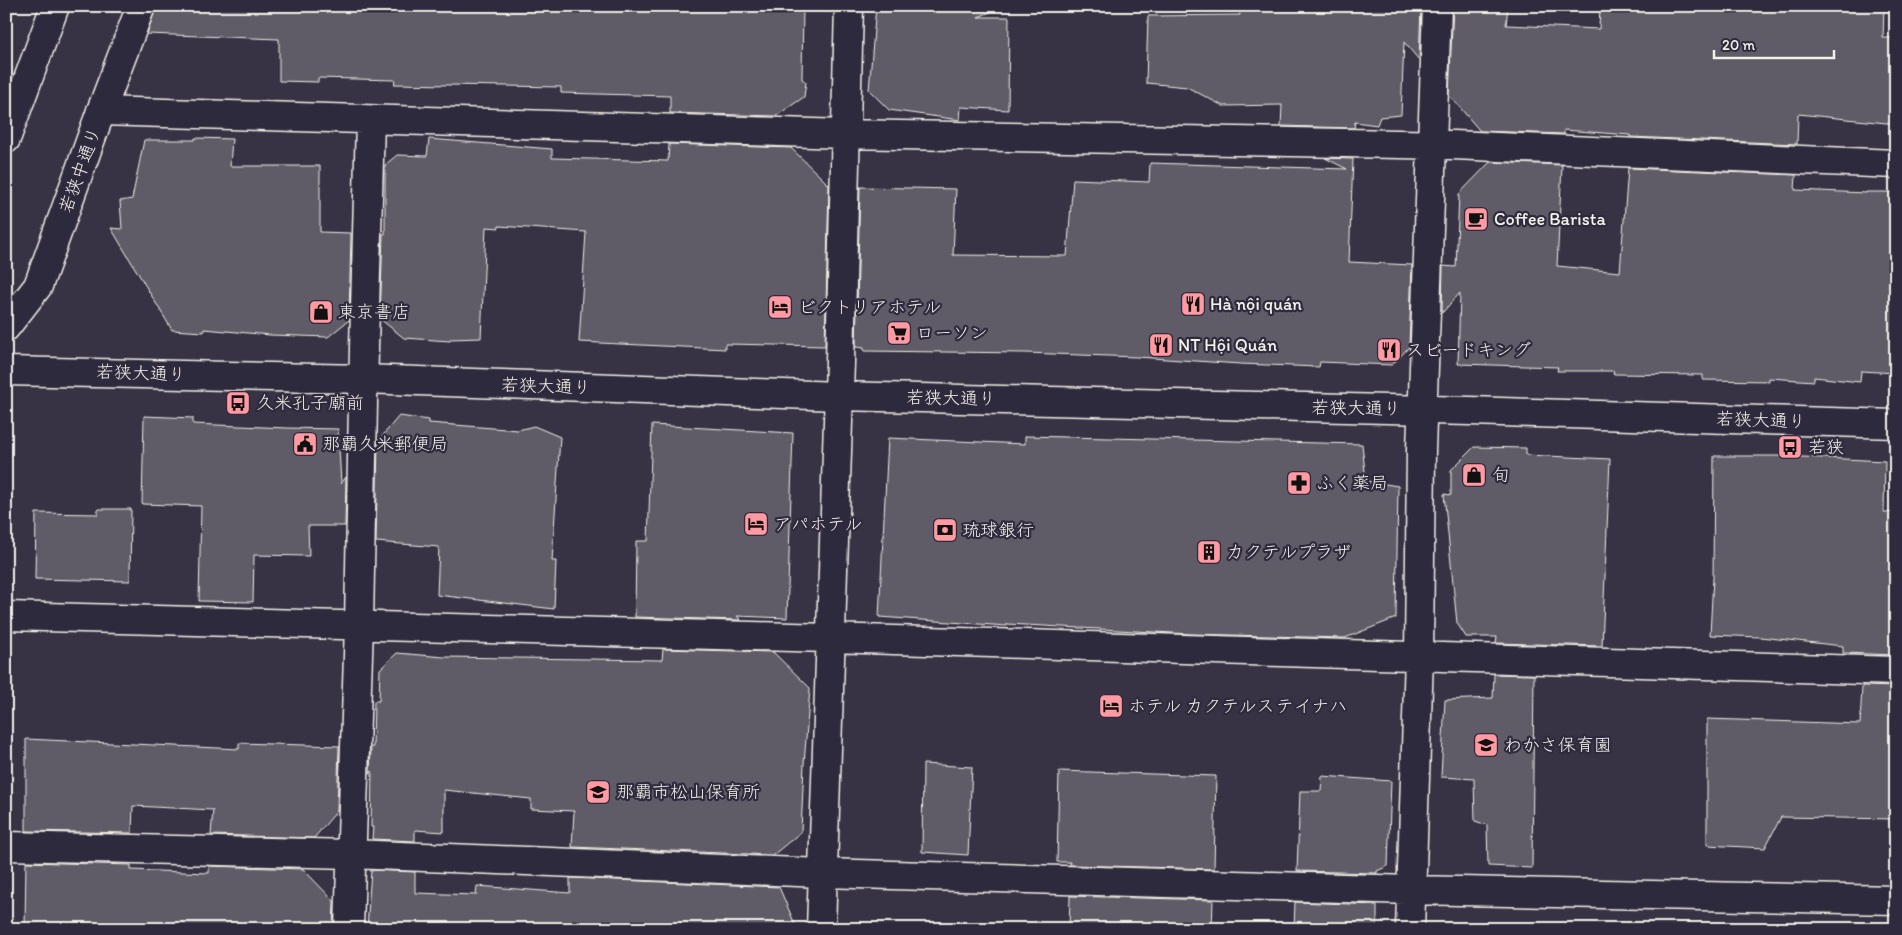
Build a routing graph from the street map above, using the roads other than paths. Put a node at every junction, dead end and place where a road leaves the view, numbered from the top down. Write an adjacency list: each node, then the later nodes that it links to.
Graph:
1 (55, 6): 5 (street)
2 (141, 6): 6 (street, 若狭中通り)
3 (849, 6): 8 (street)
4 (1436, 6): 10 (street)
5 (11, 107): 9 (street)
6 (100, 111): 7 (street); 12 (street, 若狭中通り)
7 (370, 121): 8 (street); 14 (street)
8 (845, 134): 10 (street); 15 (street)
9 (6, 139)
10 (1432, 145): 11 (street); 16 (street)
11 (1896, 164)
12 (6, 327)
13 (6, 370): 14 (street, 若狭大通り)
14 (363, 379): 15 (street, 若狭大通り); 19 (street)
15 (839, 396): 16 (street, 若狭大通り); 20 (street)
16 (1423, 410): 17 (street, 若狭大通り); 21 (street)
17 (1896, 424)
18 (6, 616): 19 (street)
19 (359, 625): 20 (street); 24 (street)
20 (830, 638): 21 (street); 25 (street)
21 (1419, 657): 22 (street); 26 (street)
22 (1896, 672)
23 (6, 846): 24 (street)
24 (351, 854): 25 (street); 28 (street)
25 (822, 873): 26 (street); 29 (street)
26 (1412, 890): 27 (street); 30 (street)
27 (1896, 900)
28 (349, 929)
29 (821, 929)
30 (1410, 929)

